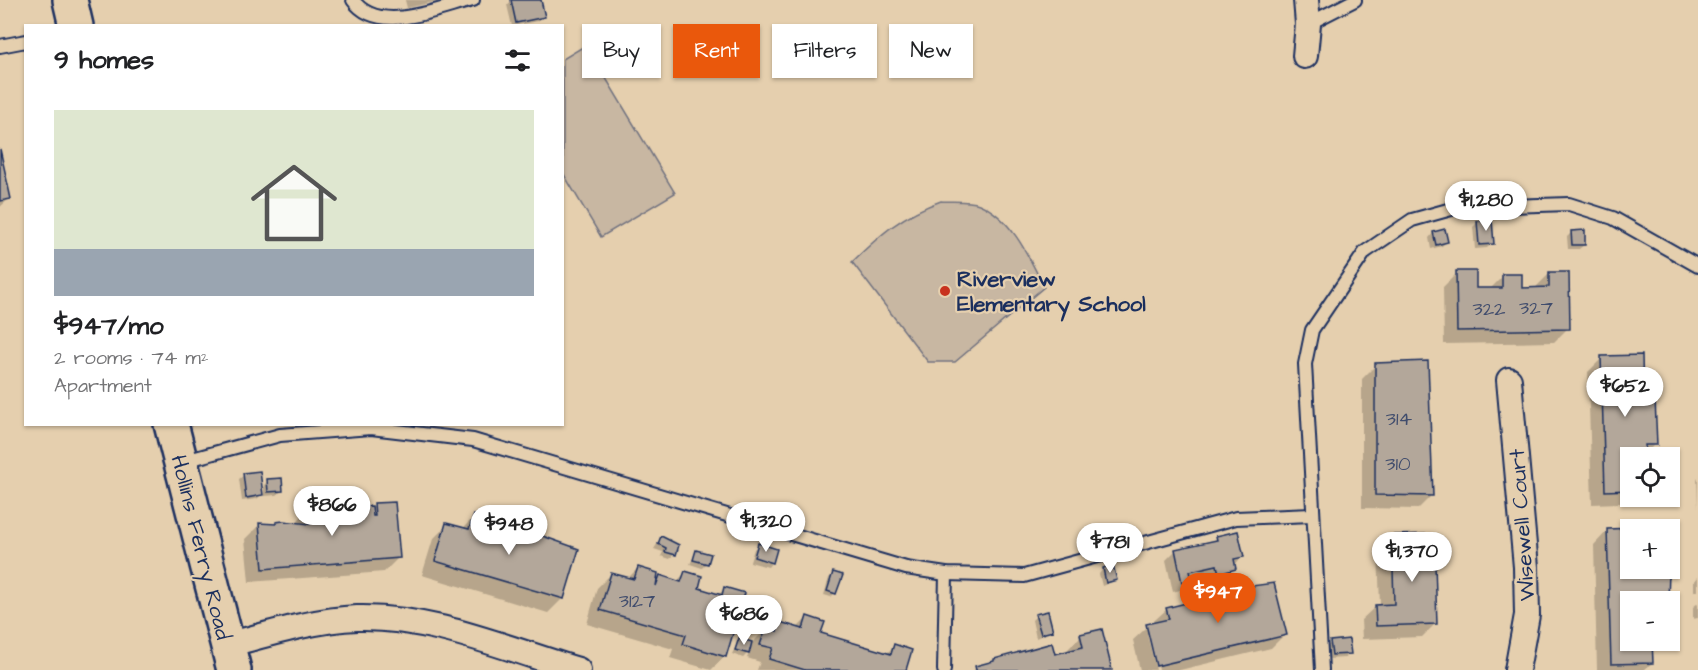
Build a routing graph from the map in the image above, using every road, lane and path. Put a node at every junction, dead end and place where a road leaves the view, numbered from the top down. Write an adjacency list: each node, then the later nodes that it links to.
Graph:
1 (70, 0): 6 (street)
2 (353, 0): 3 (lane)
3 (473, 0)
4 (1306, 0): 7 (street)
5 (1356, 0): 7 (lane)
6 (76, 24)
7 (1308, 24): 10 (street)
8 (24, 40): 9 (lane)
9 (0, 46)
10 (1305, 56)
11 (1698, 266): 15 (lane)
12 (1509, 380): 21 (street, Wisewell Court)
13 (171, 426): 14 (street, Hollins Ferry Road)
14 (180, 462): 16 (lane); 17 (street, Hollins Ferry Road)
15 (1312, 515): 16 (lane); 20 (lane)
16 (946, 574): 19 (lane)
17 (230, 657): 18 (street)
18 (578, 670)
19 (944, 670)
20 (1322, 670)
21 (1518, 670)

